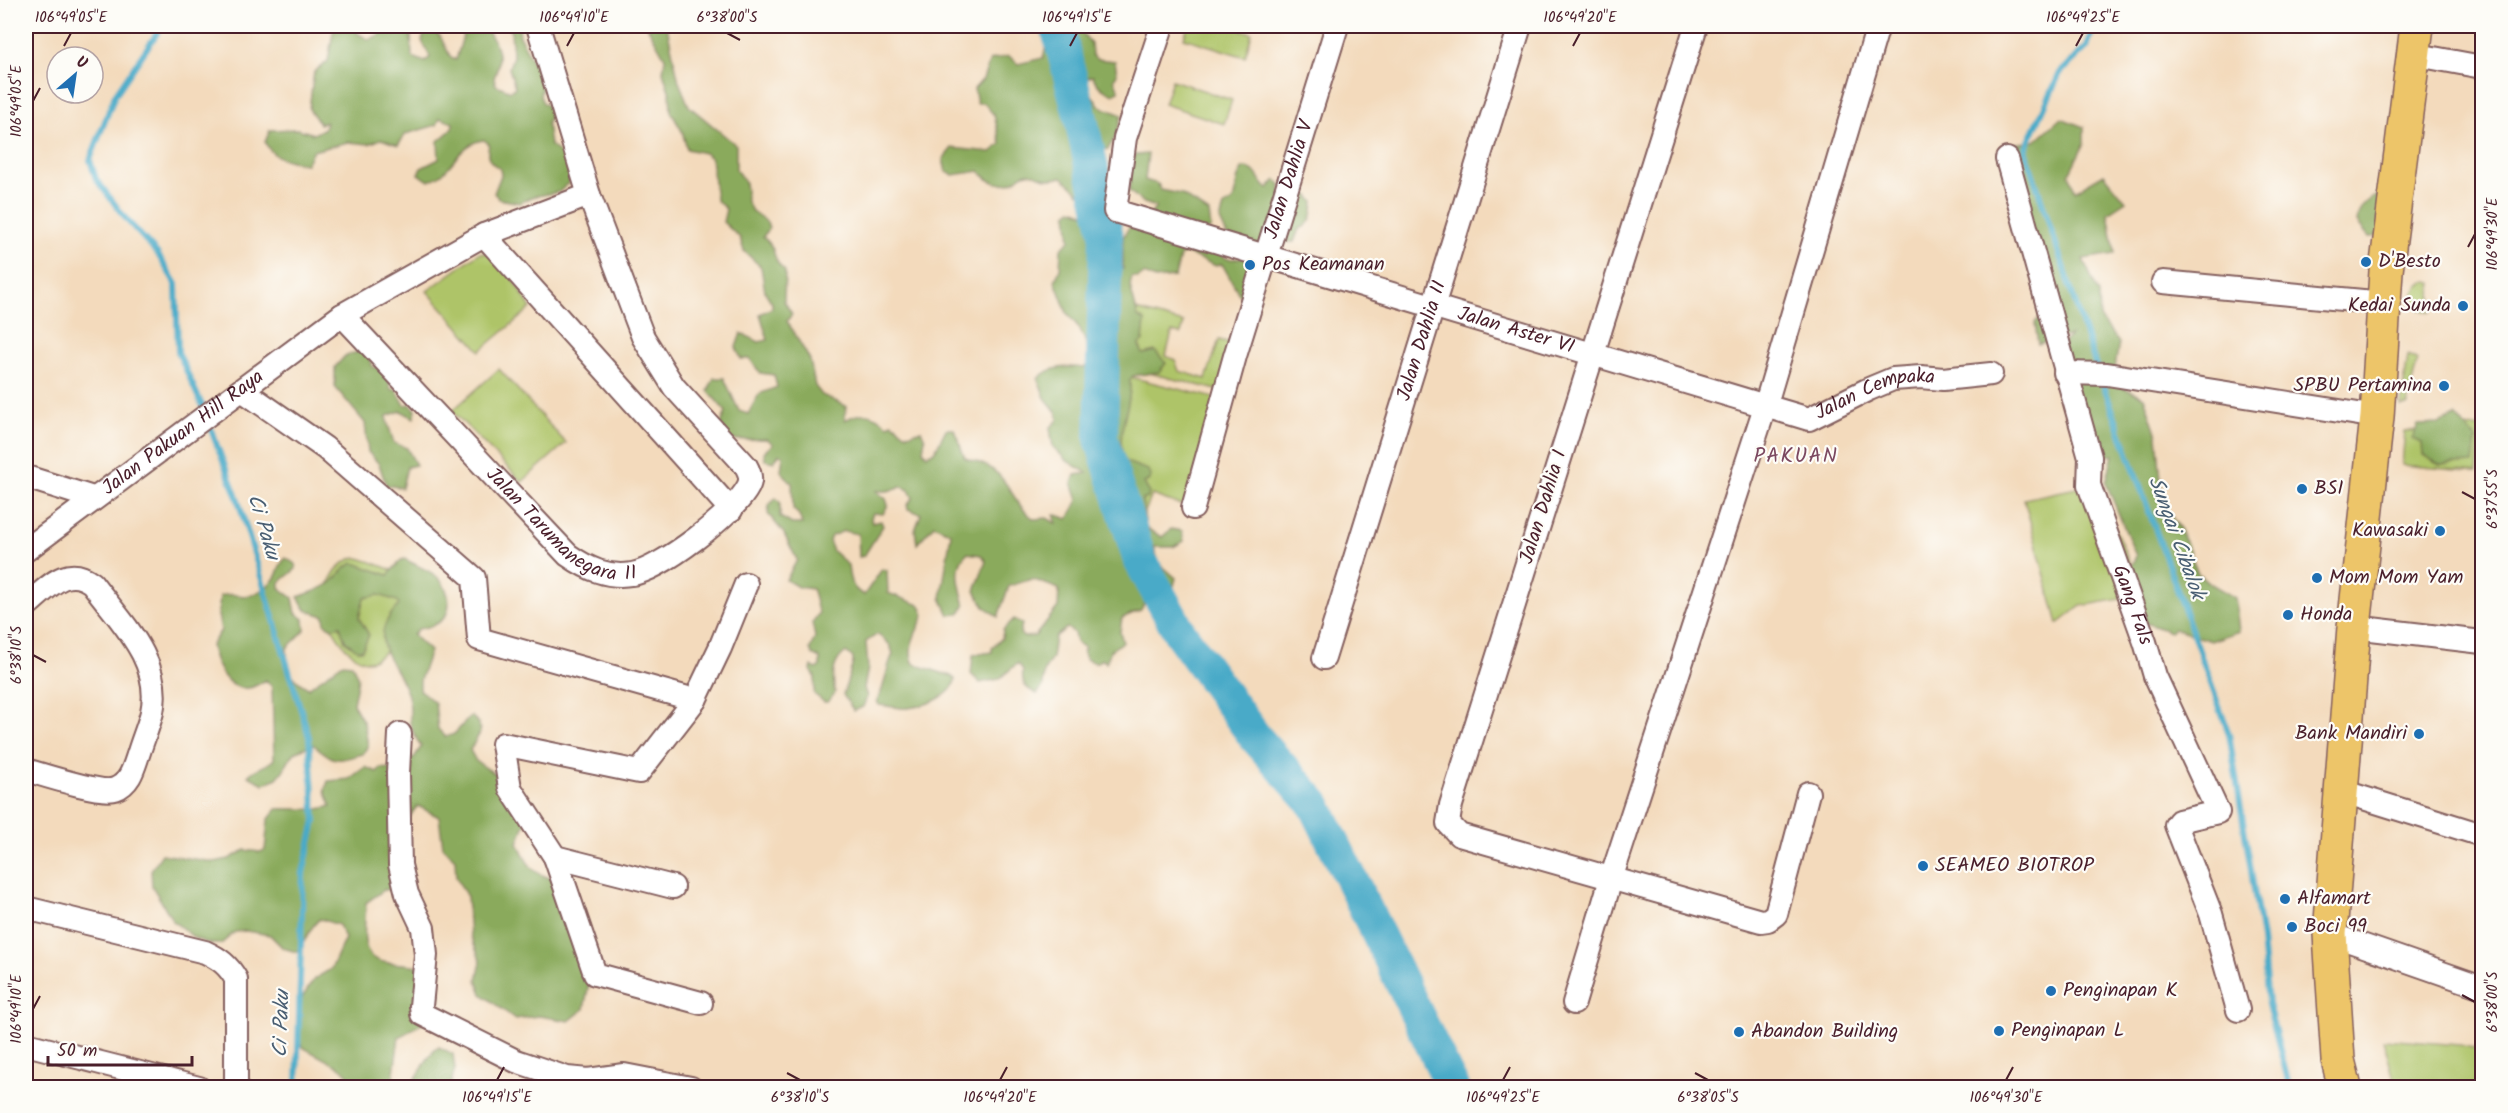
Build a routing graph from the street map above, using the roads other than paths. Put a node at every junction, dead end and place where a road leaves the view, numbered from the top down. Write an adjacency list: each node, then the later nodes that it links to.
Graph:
1 (538, 26): 10 (street, Jalan Tarumanegara II)
2 (1162, 26): 12 (street, Jalan Aster VI)
3 (1337, 26): 12 (street, Jalan Dahlia V)
4 (1520, 26): 15 (street, Jalan Dahlia II)
5 (1696, 26): 17 (street, Jalan Dahlia I)
6 (1878, 26): 21 (street)
7 (2415, 40): 8 (street); 14 (highway)
8 (2482, 67)
9 (2007, 159): 18 (street, Gang Fals)
10 (589, 195): 11 (street); 26 (street, Jalan Tarumanegara II)
11 (484, 235): 16 (street); 26 (street)
12 (1267, 258): 15 (street, Jalan Aster VI); 25 (street, Jalan Dahlia V)
13 (2163, 282): 14 (street)
14 (2384, 303): 22 (highway)
15 (1432, 307): 17 (street, Jalan Aster VI); 32 (street, Jalan Dahlia II)
16 (342, 315): 20 (street, Jalan Pakuan Hill Raya); 26 (street, Jalan Tarumanegara II)
17 (1592, 355): 21 (street, Jalan Aster VI); 40 (street, Jalan Dahlia I)
18 (2071, 373): 22 (street); 47 (street, Gang Fals)
19 (1991, 374): 21 (street, Jalan Cempaka)
20 (235, 396): 24 (street, Jalan Pakuan Hill Raya); 33 (street)
21 (1765, 407): 40 (street)
22 (2378, 417): 30 (highway)
23 (26, 477): 24 (street)
24 (93, 498): 27 (street, Jalan Pakuan Hill Raya)
25 (1193, 508)
26 (731, 510)
27 (26, 550)
28 (746, 584): 33 (street)
29 (26, 606): 35 (street)
30 (2354, 627): 31 (street); 36 (highway)
31 (2482, 642)
32 (1324, 658)
33 (695, 700): 39 (street)
34 (400, 734): 49 (street)
35 (26, 770)
36 (2341, 791): 38 (street); 43 (highway)
37 (1809, 793): 40 (street)
38 (2482, 835)
39 (555, 856): 41 (street); 45 (street)
40 (1611, 879): 46 (street)
41 (673, 887)
42 (26, 908): 51 (street)
43 (2330, 934): 44 (street); 53 (highway)
44 (2482, 987)
45 (701, 1003)
46 (1574, 1003)
47 (2238, 1010)
48 (26, 1044): 50 (street)
49 (588, 1084): 52 (street)
50 (199, 1088)
51 (236, 1088)
52 (691, 1088)
53 (2345, 1088)

